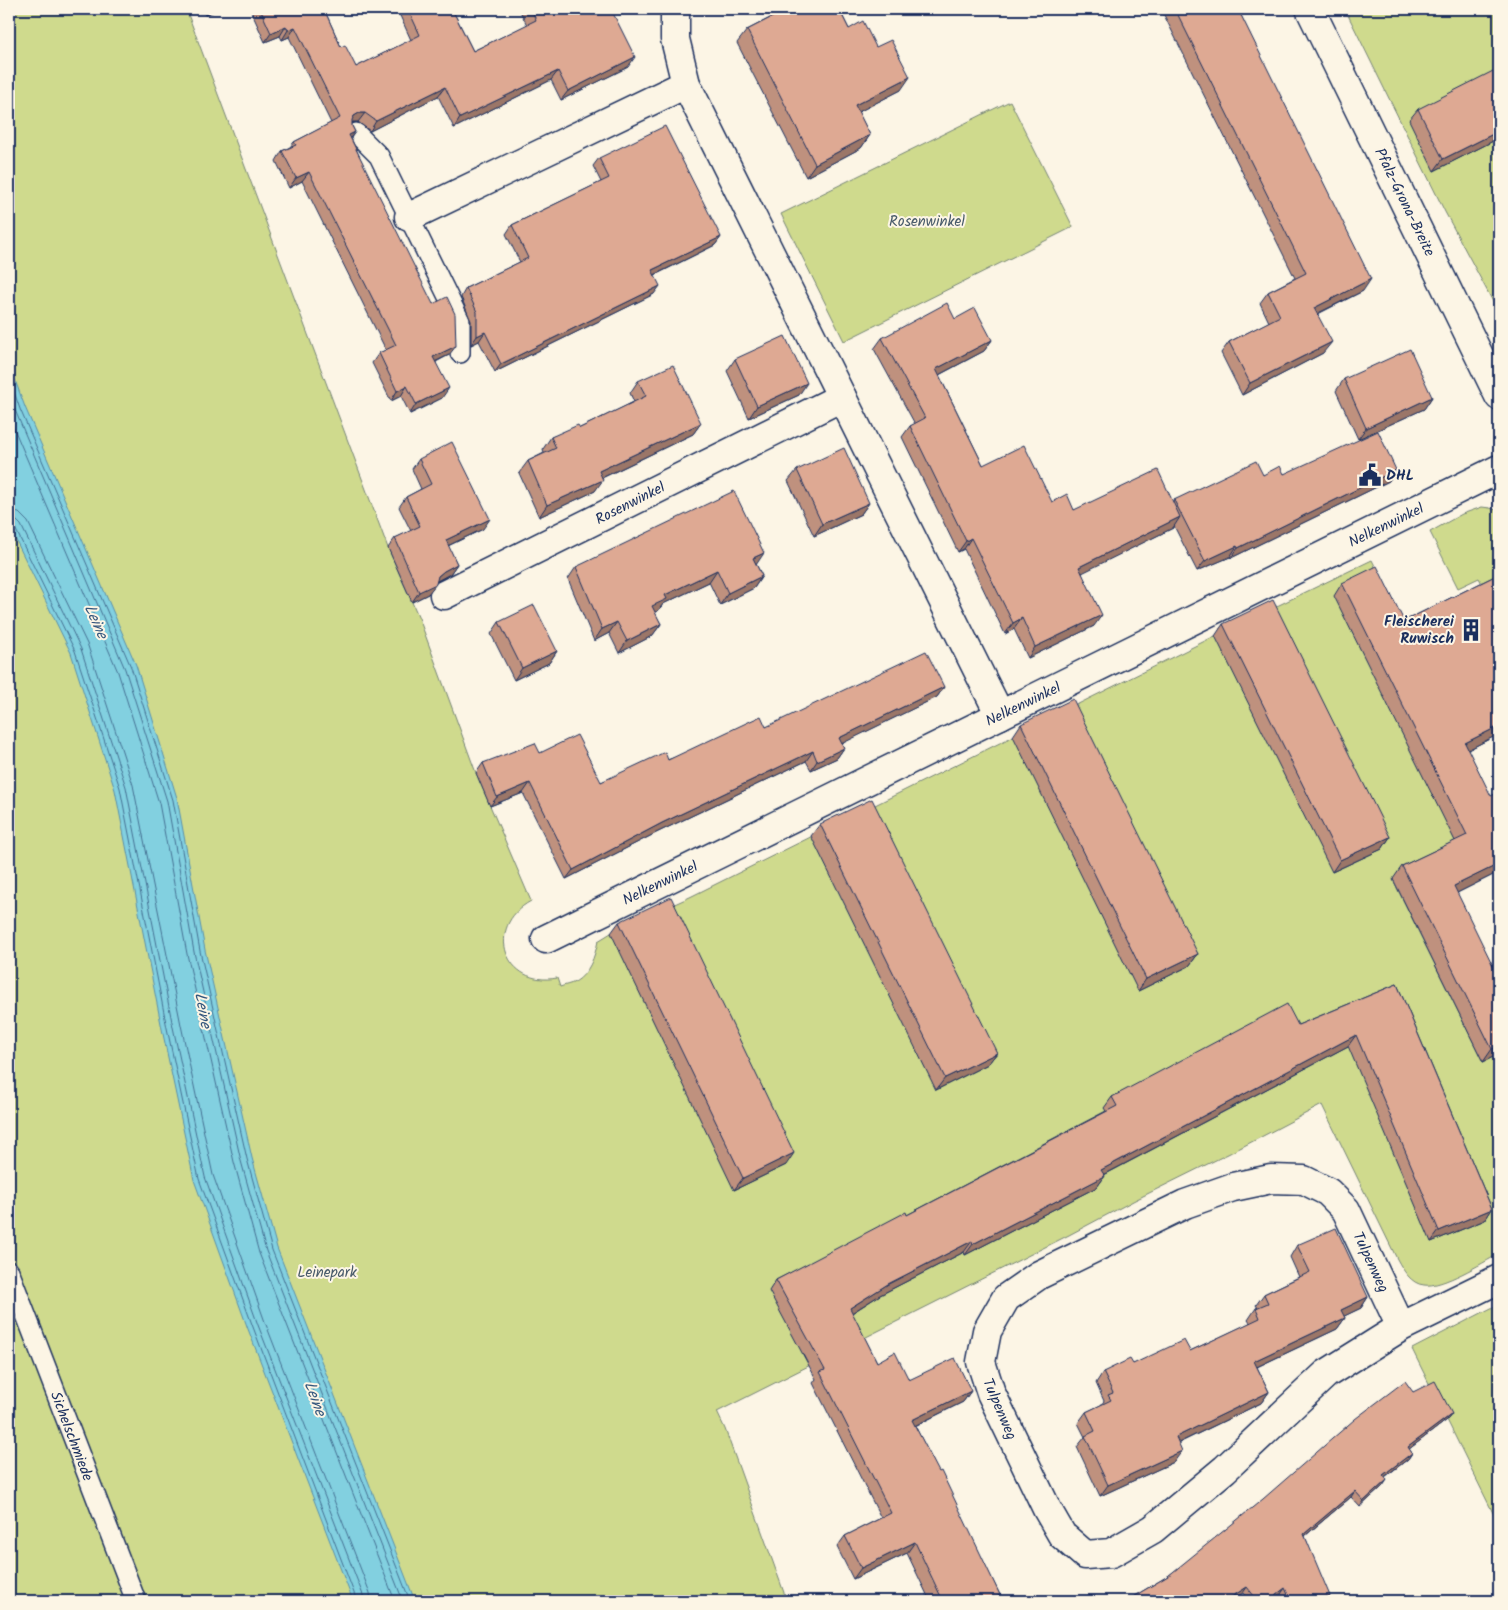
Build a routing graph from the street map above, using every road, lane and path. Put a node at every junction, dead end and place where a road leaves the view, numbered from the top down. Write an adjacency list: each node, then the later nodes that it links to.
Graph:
1 (675, 9): 3 (street)
2 (1310, 9): 7 (street, Pfalz-Grona-Breite)
3 (686, 84): 5 (street); 8 (street)
4 (356, 133): 5 (lane)
5 (409, 217): 6 (lane)
6 (460, 353)
7 (1499, 396)
8 (842, 397): 10 (street, Rosenwinkel); 11 (street)
9 (1499, 469): 11 (street, Nelkenwinkel)
10 (444, 595)
11 (1000, 715): 12 (street, Nelkenwinkel)
12 (546, 939)
13 (9, 1271): 16 (lane, Sichelschmiede)
14 (1499, 1279): 15 (street, Tulpenweg)
15 (1401, 1327): 15 (street, Tulpenweg)
16 (136, 1601)

